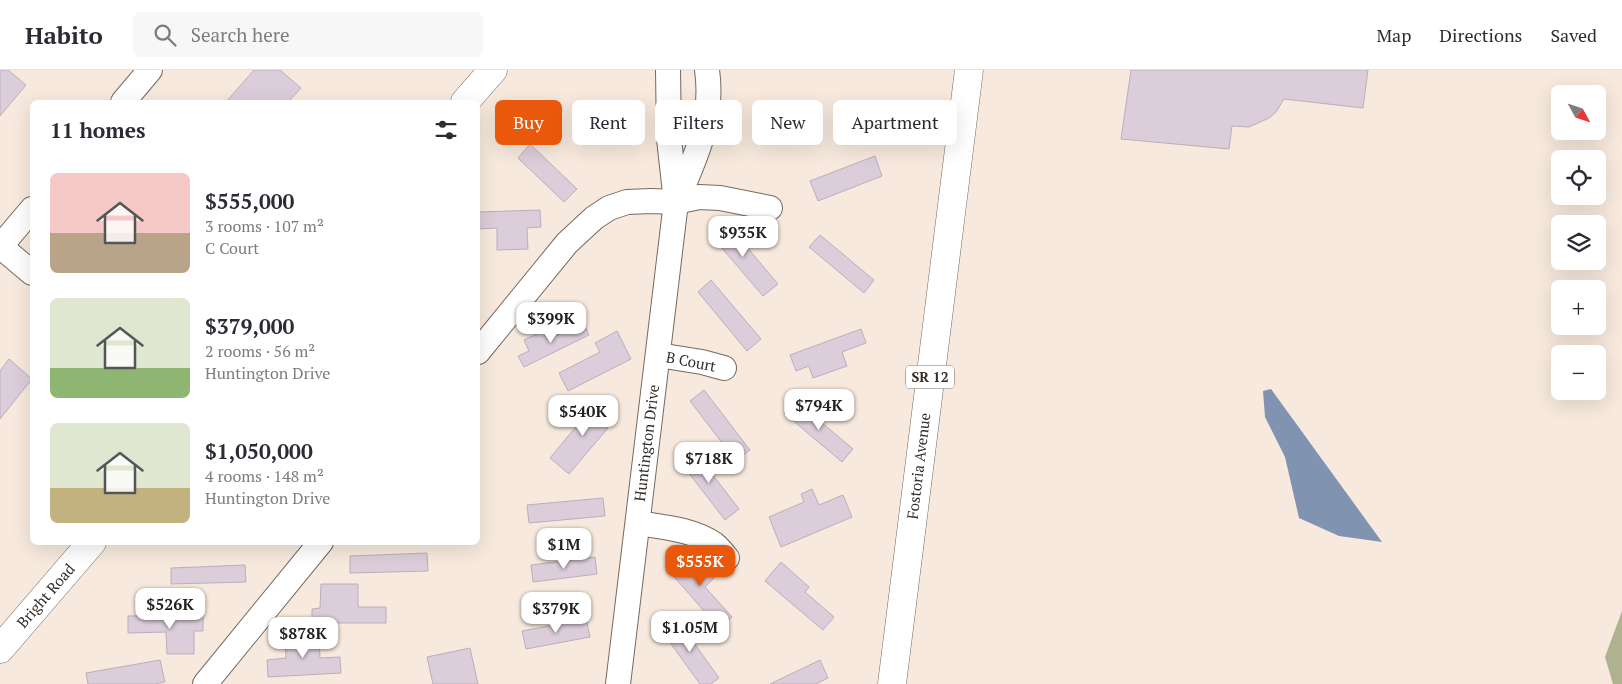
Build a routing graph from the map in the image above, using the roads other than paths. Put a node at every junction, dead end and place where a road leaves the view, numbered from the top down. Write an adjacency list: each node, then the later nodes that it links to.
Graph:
1 (150, 70): 6 (street)
2 (493, 70): 7 (main road)
3 (668, 70): 8 (street, Huntington Drive)
4 (707, 70): 8 (street, Huntington Drive)
5 (969, 70): 23 (main road, Fostoria Avenue / SR 12)
6 (124, 100)
7 (467, 100)
8 (676, 202): 9 (street); 13 (street); 14 (street, Huntington Drive)
9 (770, 208)
10 (30, 211): 11 (street)
11 (0, 246): 12 (street)
12 (30, 271)
13 (480, 350)
14 (658, 355): 15 (street, B Court); 16 (street, Huntington Drive)
15 (724, 368)
16 (638, 523): 19 (street); 22 (street, Huntington Drive)
17 (89, 545): 20 (main road, Bright Road)
18 (319, 545): 21 (street)
19 (728, 558)
20 (0, 650)
21 (205, 684)
22 (618, 684)
23 (892, 684)

